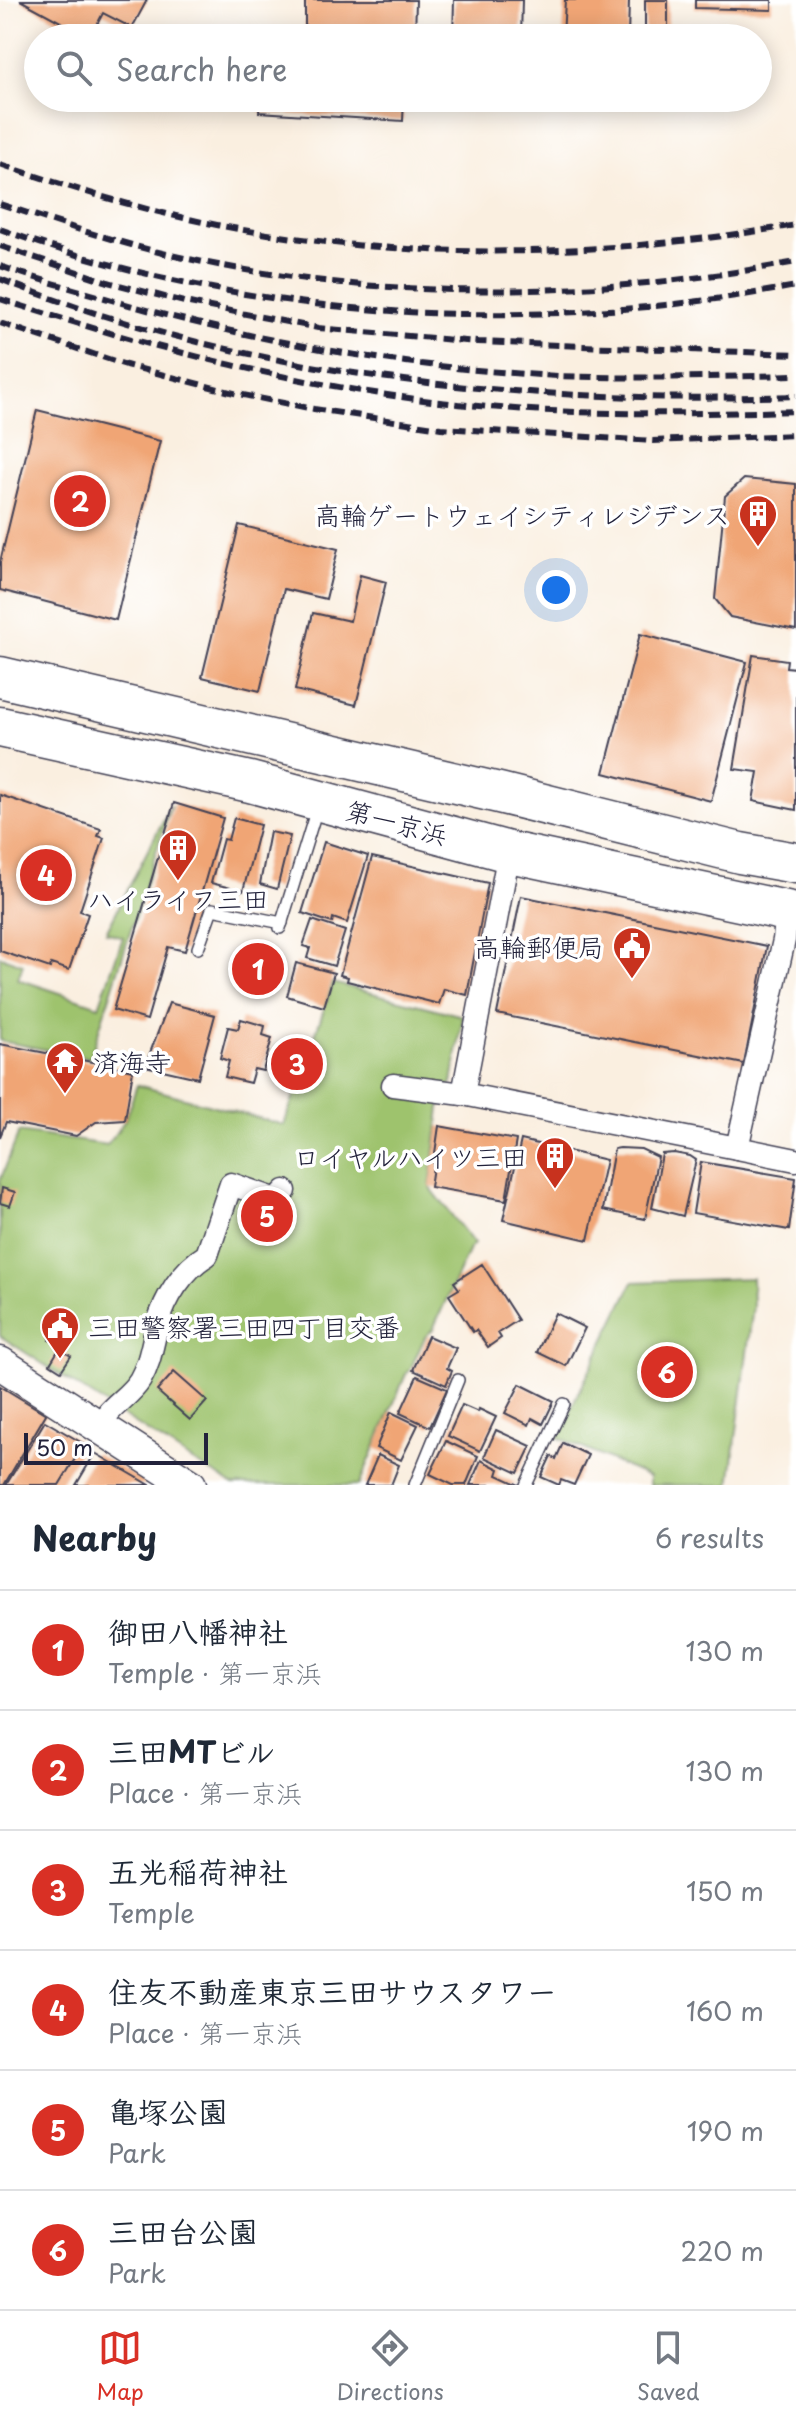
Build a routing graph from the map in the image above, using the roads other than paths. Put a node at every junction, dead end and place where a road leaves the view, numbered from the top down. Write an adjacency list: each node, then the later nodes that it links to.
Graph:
1 (0, 677): 3 (highway, 第一京浜)
2 (0, 727): 5 (highway, 第一京浜)
3 (292, 746): 4 (highway, 第一京浜); 5 (highway)
4 (499, 793): 6 (highway); 7 (highway, 第一京浜)
5 (305, 797): 6 (highway, 第一京浜); 9 (lane)
6 (498, 850): 8 (highway, 第一京浜); 11 (street)
7 (796, 863)
8 (791, 912): 12 (street)
9 (198, 948)
10 (393, 1085): 11 (street)
11 (463, 1094): 12 (street)
12 (737, 1148): 13 (street)
13 (796, 1160)
14 (285, 1191): 18 (street)
15 (0, 1363): 19 (street)
16 (458, 1380): 20 (lane)
17 (564, 1404): 21 (lane)
18 (109, 1412)
19 (190, 1485)
20 (415, 1485)
21 (526, 1485)

